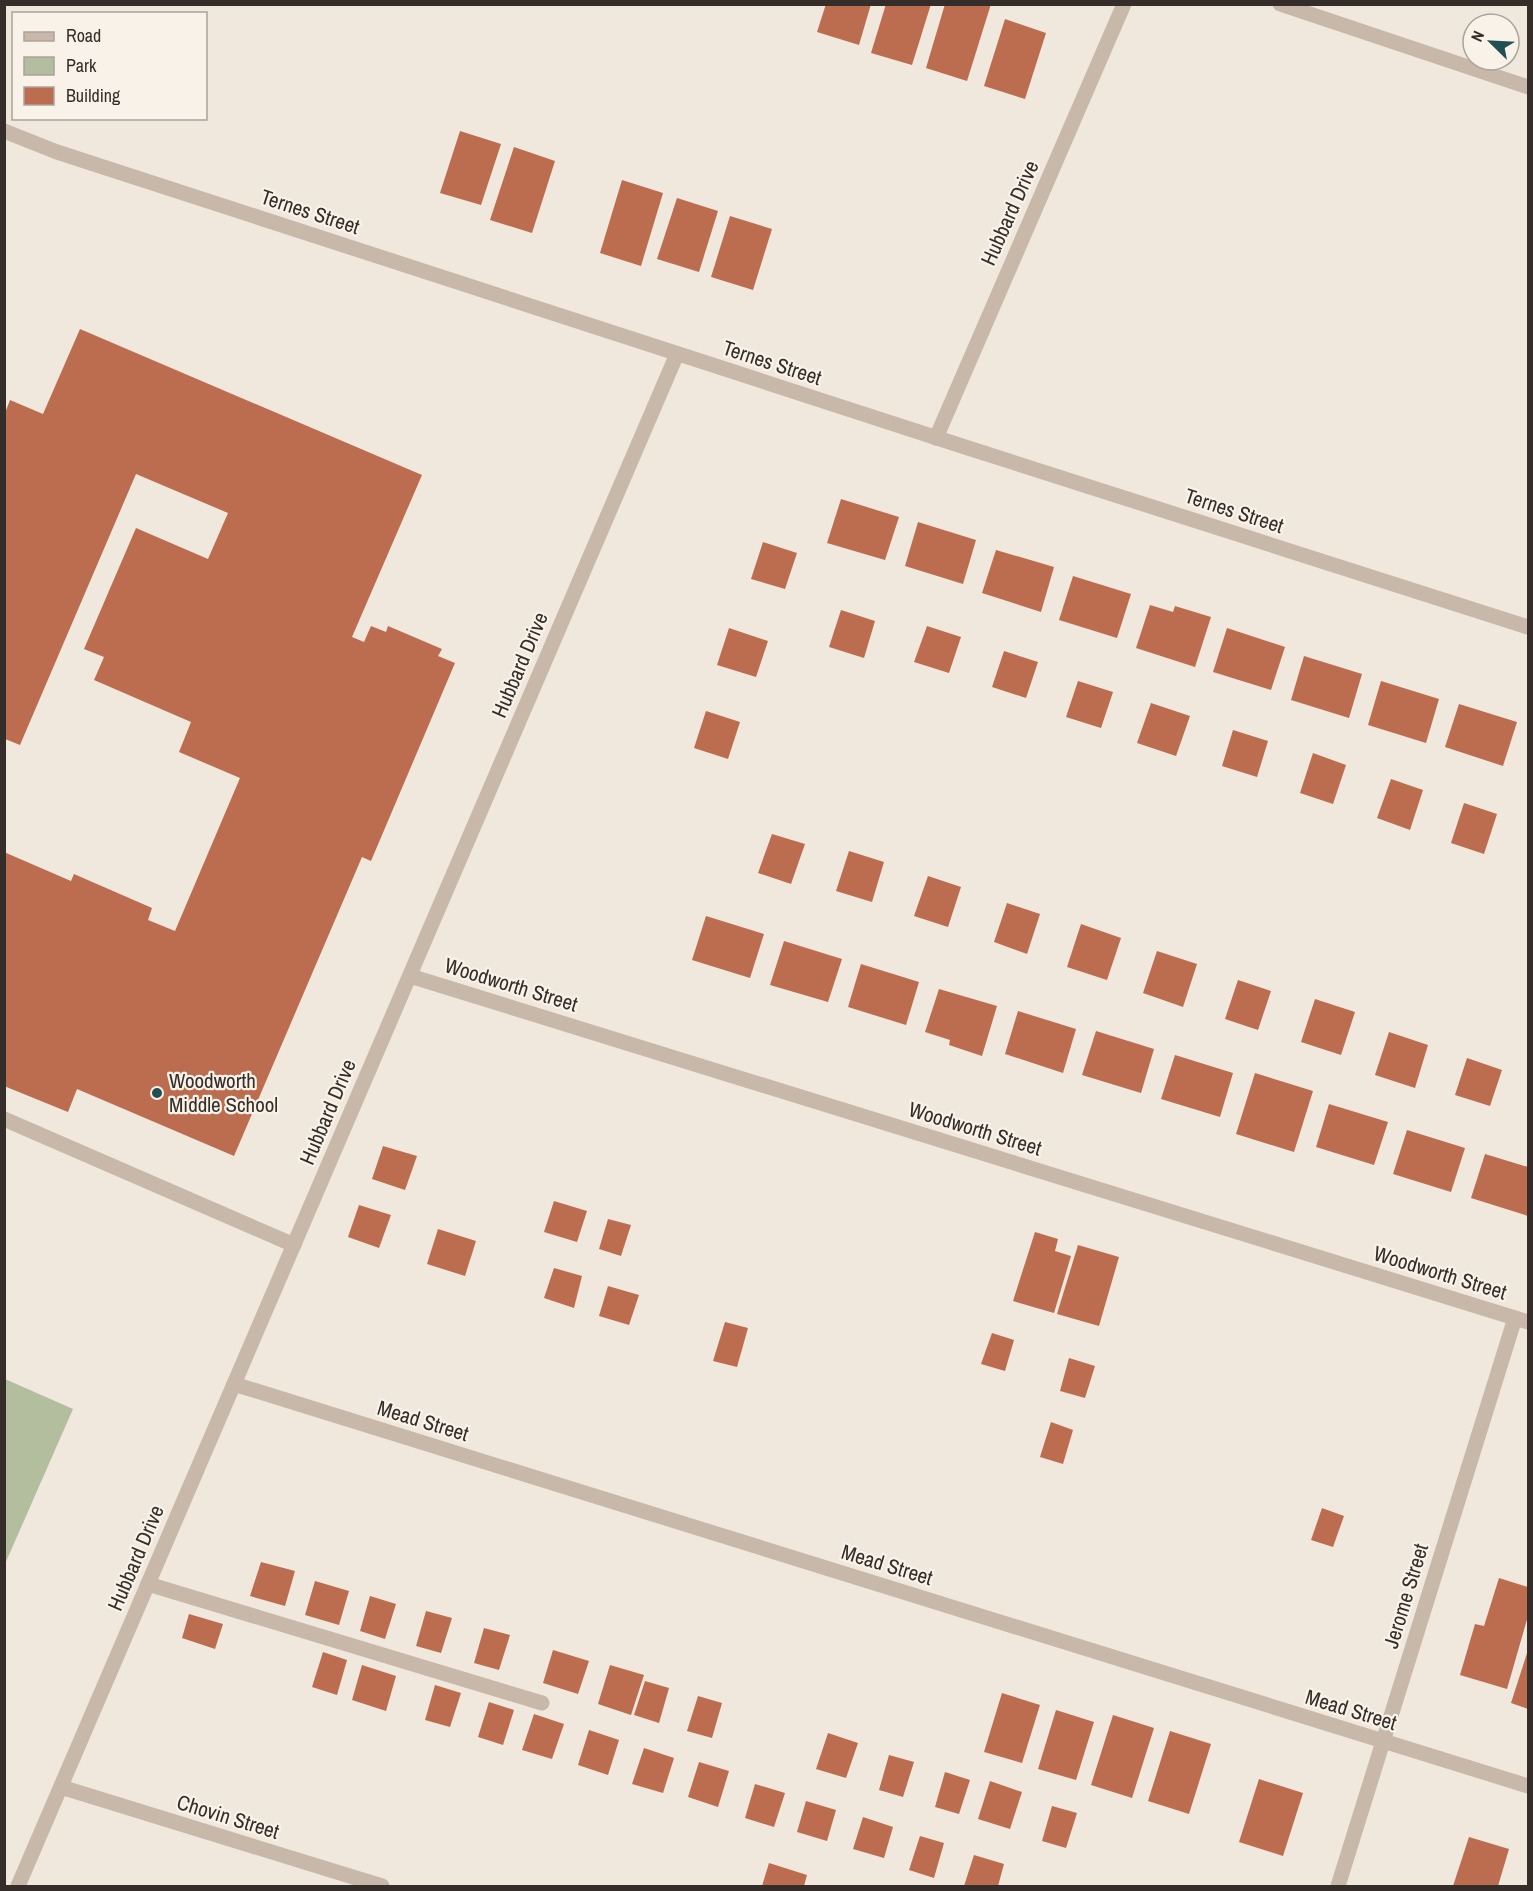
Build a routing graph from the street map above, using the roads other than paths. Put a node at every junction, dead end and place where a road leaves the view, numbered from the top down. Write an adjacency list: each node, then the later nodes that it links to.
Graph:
1 (1124, 4): 6 (street, Hubbard Drive)
2 (1280, 4): 3 (street)
3 (1528, 87)
4 (4, 131): 5 (street, Ternes Street)
5 (677, 354): 6 (street, Ternes Street); 8 (street, Hubbard Drive)
6 (936, 438): 7 (street, Ternes Street)
7 (1528, 627)
8 (410, 976): 10 (street, Hubbard Drive); 11 (street, Woodworth Street)
9 (4, 1119): 10 (street)
10 (294, 1245): 12 (street, Hubbard Drive)
11 (1522, 1320): 15 (street, Jerome Street)
12 (234, 1384): 13 (street, Hubbard Drive); 15 (street, Mead Street)
13 (148, 1584): 14 (street); 17 (street, Hubbard Drive)
14 (542, 1703)
15 (1383, 1742): 16 (street, Mead Street); 20 (street, Jerome Street)
16 (1528, 1786)
17 (61, 1787): 18 (street, Hubbard Drive); 19 (street, Chovin Street)
18 (18, 1887)
19 (382, 1887)
20 (1338, 1887)

